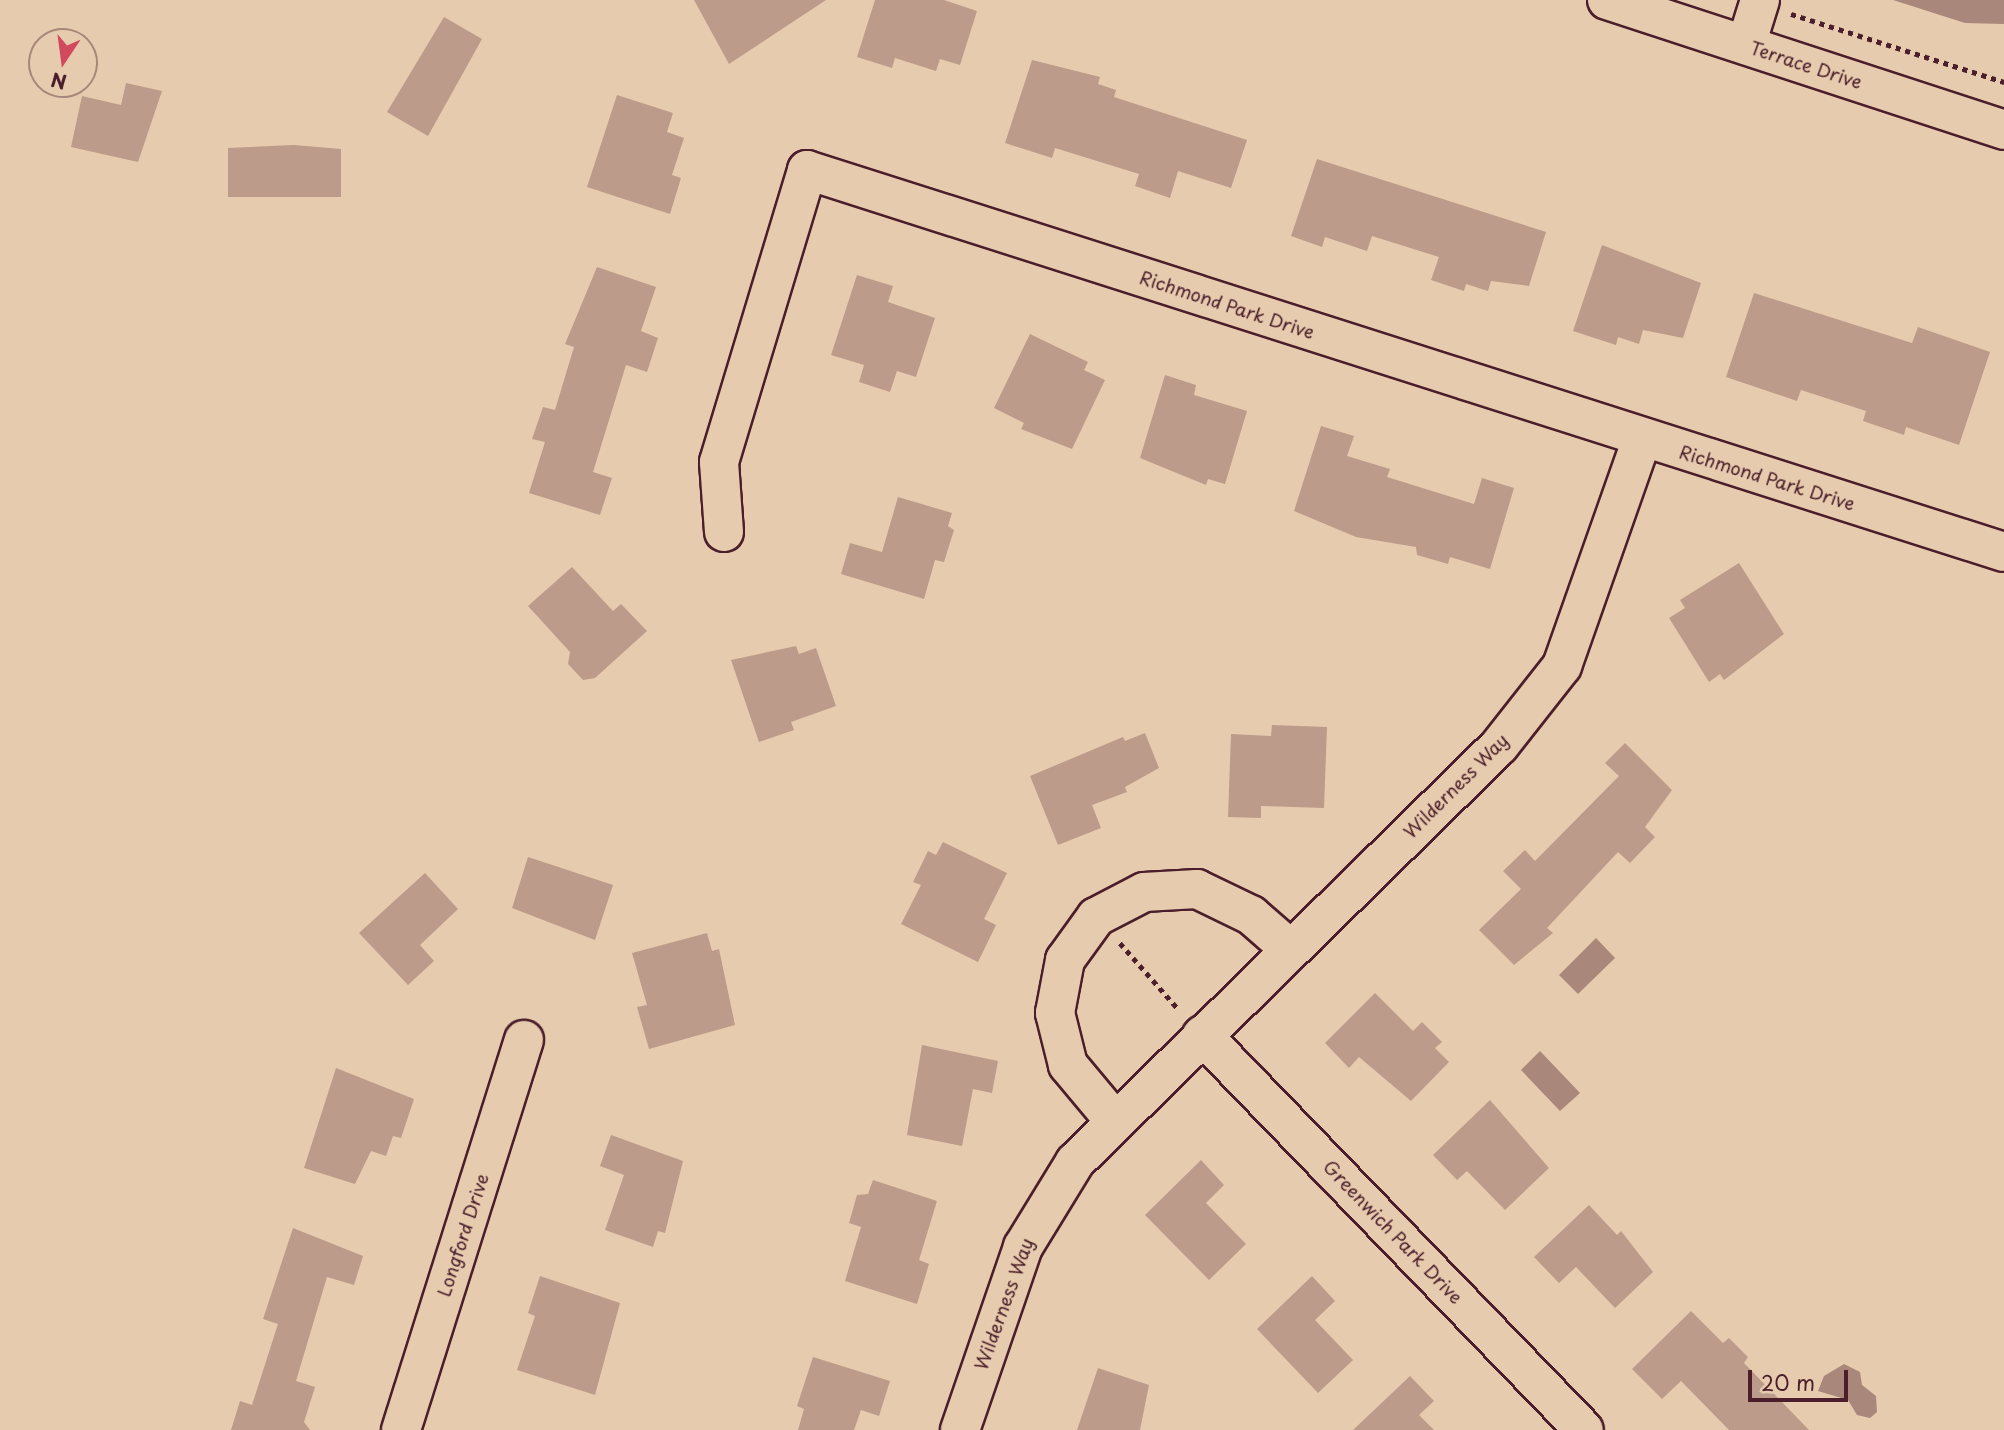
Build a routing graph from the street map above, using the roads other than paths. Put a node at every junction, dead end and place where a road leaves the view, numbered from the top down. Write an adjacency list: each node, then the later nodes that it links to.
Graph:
1 (1607, 0): 3 (street, Terrace Drive)
2 (1759, 5): 3 (street)
3 (1746, 45): 4 (street, Terrace Drive)
4 (2004, 131)
5 (1642, 439): 6 (street, Richmond Park Drive); 7 (street, Richmond Park Drive); 8 (street, Wilderness Way)
6 (724, 532)
7 (2004, 552)
8 (1290, 949): 9 (street, Wilderness Way); 11 (street)
9 (1202, 1035): 11 (street, Wilderness Way); 14 (street, Greenwich Park Drive)
10 (524, 1040): 12 (street, Longford Drive)
11 (1114, 1120): 13 (street, Wilderness Way)
12 (401, 1430)
13 (960, 1430)
14 (1584, 1430)

